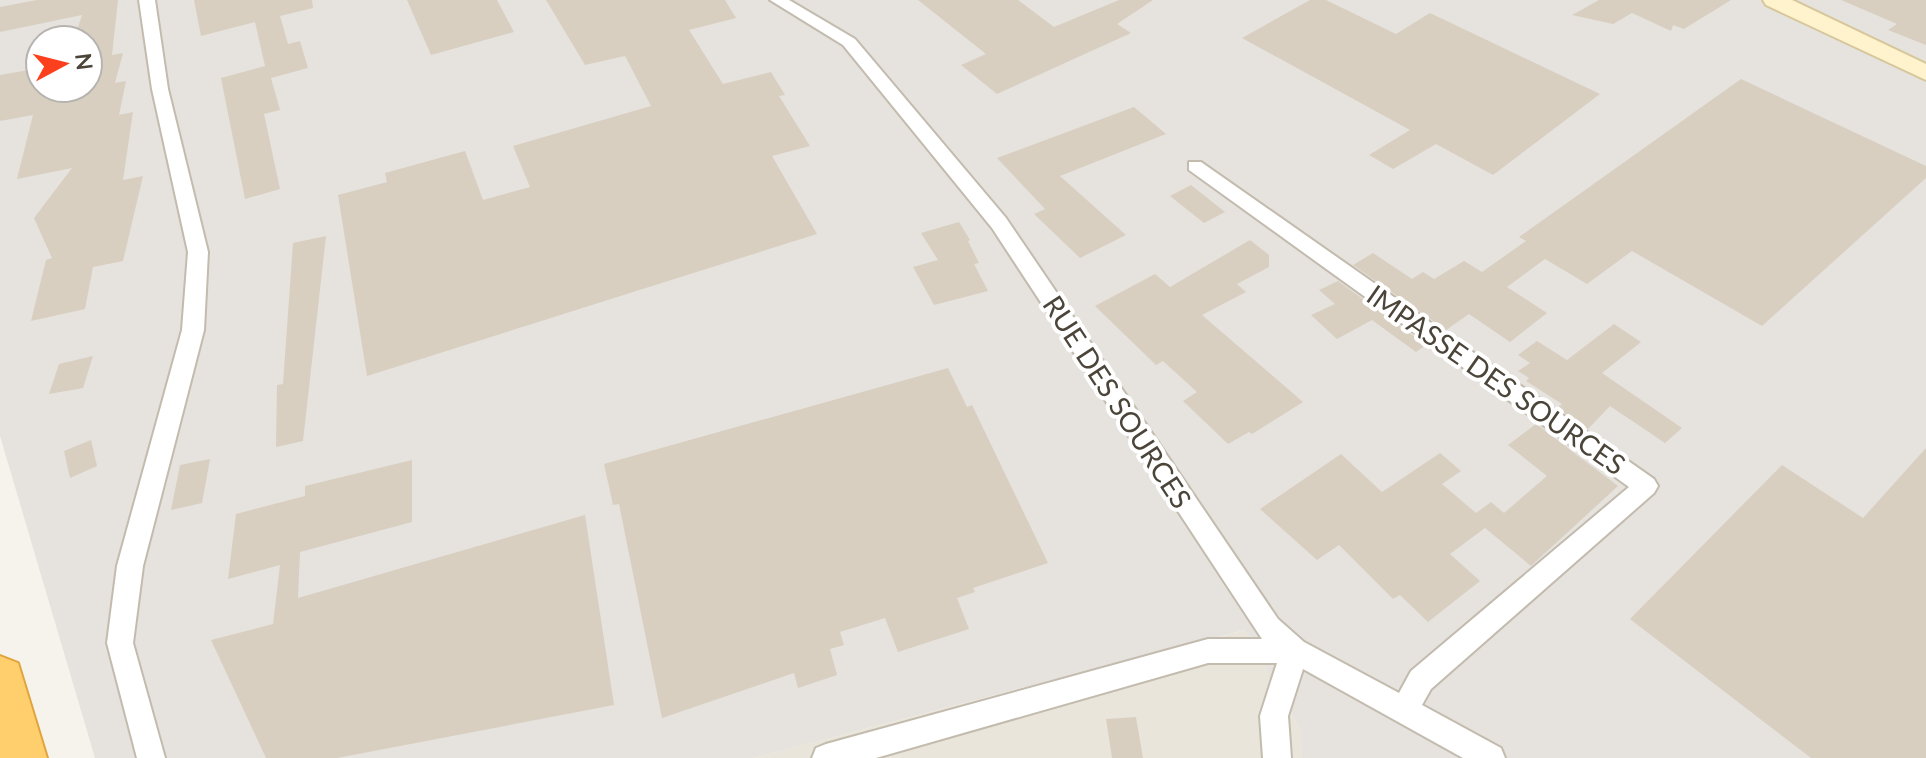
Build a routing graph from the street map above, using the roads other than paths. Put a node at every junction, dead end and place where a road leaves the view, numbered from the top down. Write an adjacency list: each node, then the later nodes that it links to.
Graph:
1 (147, 0): 10 (street)
2 (778, 0): 6 (street, RUE DES SOURCES)
3 (1774, 0): 4 (street)
4 (1926, 73)
5 (1195, 166): 8 (street, IMPASSE DES SOURCES)
6 (1295, 651): 8 (street, RUE DES SOURCES); 11 (street); 12 (street)
7 (0, 681): 9 (highway)
8 (1405, 710): 13 (street, RUE DES SOURCES)
9 (20, 758)
10 (151, 758)
11 (826, 758)
12 (1277, 758)
13 (1491, 758)

